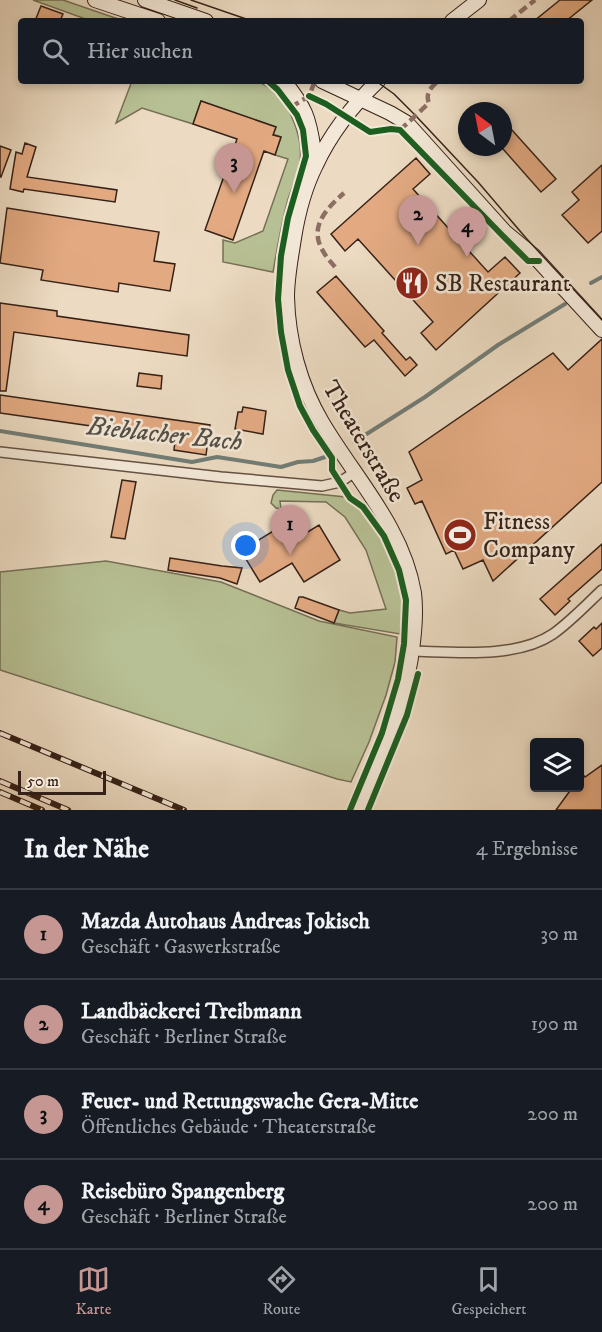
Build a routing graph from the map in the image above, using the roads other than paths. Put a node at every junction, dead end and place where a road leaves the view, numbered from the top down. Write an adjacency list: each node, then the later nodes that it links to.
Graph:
1 (95, 0): 4 (main road)
2 (145, 0): 5 (main road)
3 (479, 0): 6 (main road)
4 (149, 18)
5 (197, 18)
6 (456, 18)
7 (286, 84): 12 (main road)
8 (328, 84): 11 (main road)
9 (351, 84): 11 (main road)
10 (375, 84): 11 (main road, Theaterstraße)
11 (360, 99): 12 (main road, Theaterstraße); 13 (main road)
12 (316, 165): 15 (main road, Theaterstraße)
13 (602, 330)
14 (0, 452): 15 (street)
15 (355, 472): 17 (main road, Theaterstraße)
16 (602, 590): 17 (street)
17 (412, 651): 18 (main road, Theaterstraße)
18 (359, 810)

